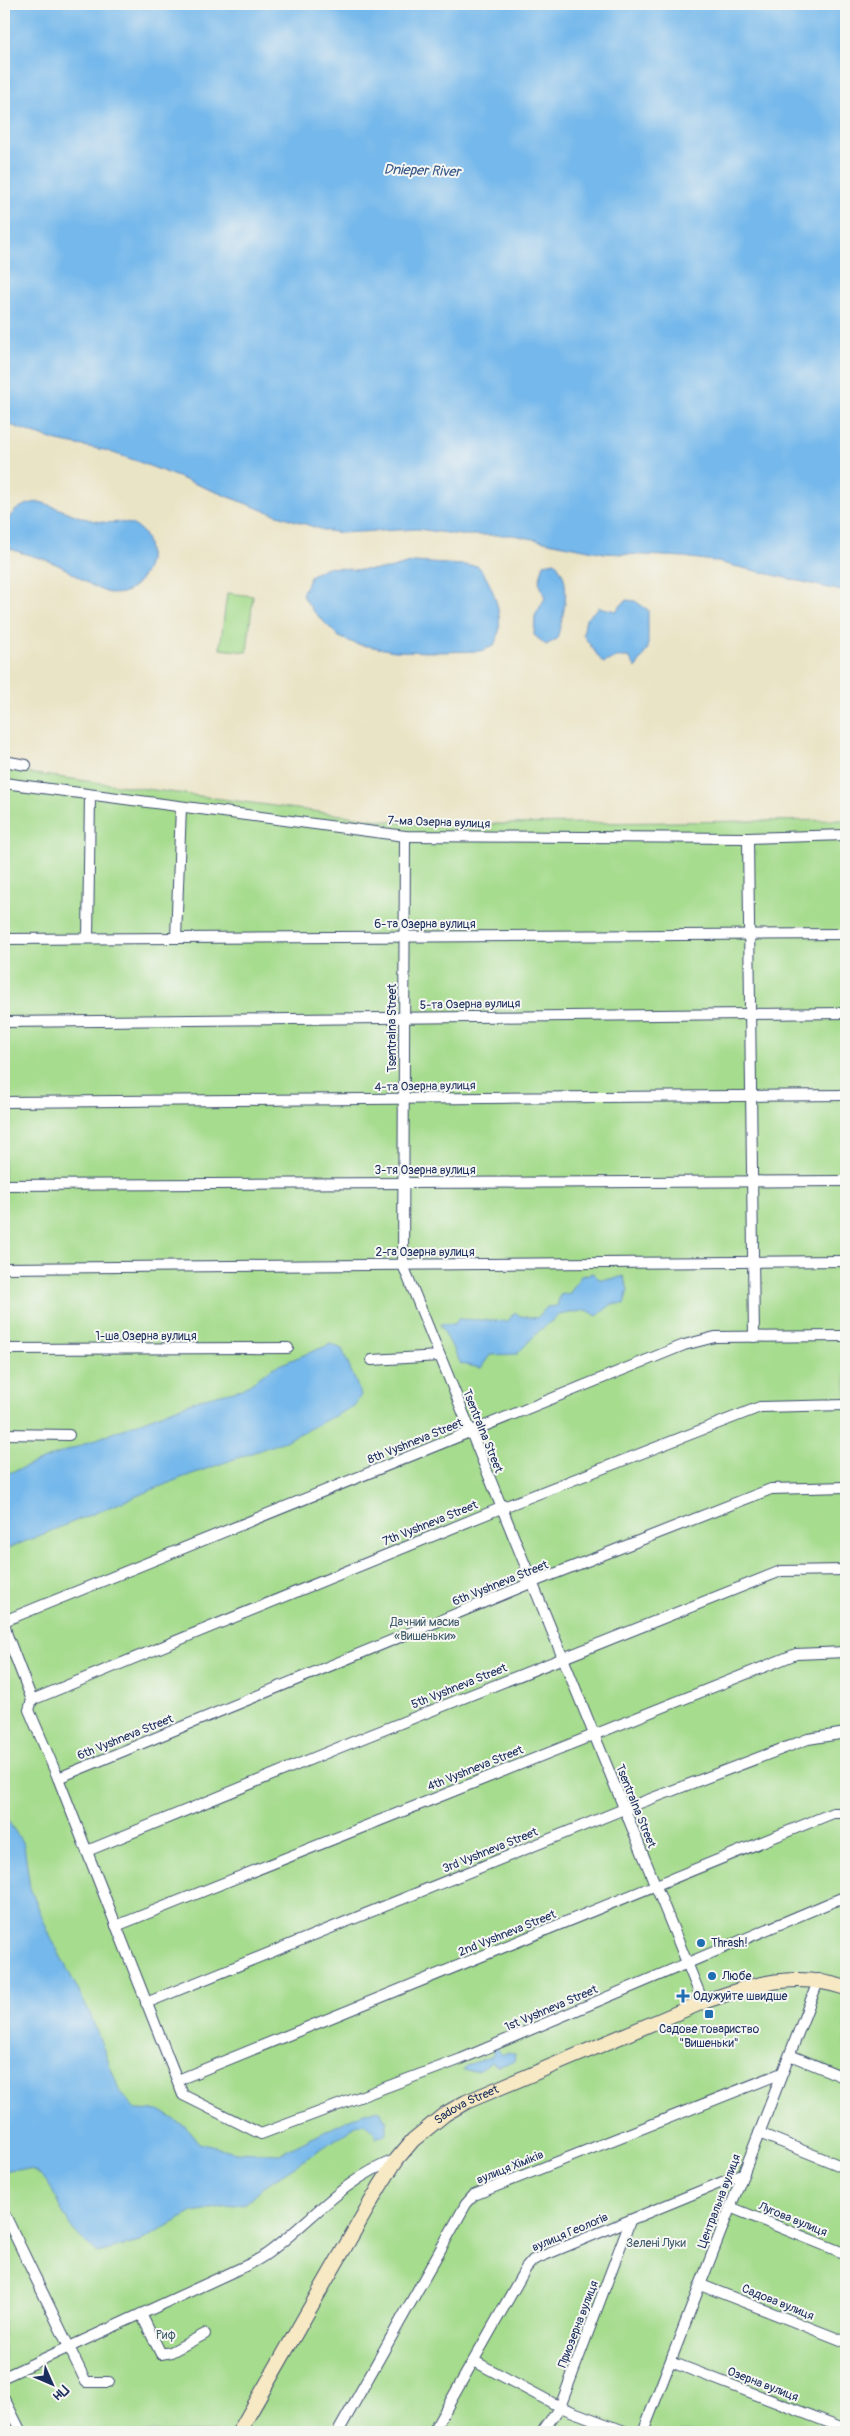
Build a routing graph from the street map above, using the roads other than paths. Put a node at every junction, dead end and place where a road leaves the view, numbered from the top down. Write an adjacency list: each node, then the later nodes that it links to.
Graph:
1 (4, 761): 2 (street)
2 (26, 765)
3 (4, 783): 4 (street, 7-ма Озерна вулиця)
4 (90, 796): 5 (street, 7-ма Озерна вулиця); 12 (street)
5 (181, 807): 7 (street, 7-ма Озерна вулиця); 13 (street)
6 (846, 835): 8 (street, 7-ма Озерна вулиця)
7 (405, 836): 8 (street, 7-ма Озерна вулиця); 11 (street, Tsentralna Street)
8 (748, 838): 10 (street)
9 (846, 934): 10 (street, 6-та Озерна вулиця)
10 (749, 935): 11 (street, 6-та Озерна вулиця); 16 (street)
11 (405, 937): 13 (street, 6-та Озерна вулиця); 17 (street, Tsentralna Street)
12 (88, 938): 13 (street, 6-та Озерна вулиця); 14 (street, 6-та Озерна вулиця)
13 (176, 938)
14 (4, 939)
15 (846, 1013): 16 (street, 5-та Озерна вулиця)
16 (750, 1014): 17 (street, 5-та Озерна вулиця); 20 (street)
17 (404, 1018): 18 (street, 5-та Озерна вулиця); 21 (street, Tsentralna Street)
18 (4, 1022)
19 (846, 1095): 20 (street, 4-та Озерна вулиця)
20 (751, 1096): 21 (street, 4-та Озерна вулиця); 23 (street)
21 (404, 1099): 22 (street, 4-та Озерна вулиця); 25 (street, Tsentralna Street)
22 (4, 1102)
23 (752, 1181): 24 (street, 3-тя Озерна вулиця); 25 (street, 3-тя Озерна вулиця); 28 (street)
24 (846, 1181)
25 (404, 1183): 26 (street, 3-тя Озерна вулиця); 29 (street, Tsentralna Street)
26 (4, 1184)
27 (846, 1261): 28 (street, 2-га Озерна вулиця)
28 (753, 1262): 29 (street, 2-га Озерна вулиця); 32 (street)
29 (403, 1265): 30 (street, 2-га Озерна вулиця); 35 (street, Tsentralna Street)
30 (4, 1268)
31 (846, 1336): 32 (street, 8th Vyshneva Street)
32 (754, 1337): 38 (street, 8th Vyshneva Street)
33 (288, 1348): 34 (street, 1-ша Озерна вулиця)
34 (4, 1349)
35 (439, 1356): 36 (street); 38 (street, Tsentralna Street)
36 (372, 1360)
37 (846, 1406): 42 (street, 7th Vyshneva Street)
38 (470, 1432): 42 (street, Tsentralna Street); 45 (street, 8th Vyshneva Street)
39 (4, 1434): 40 (street)
40 (69, 1435)
41 (846, 1487): 44 (street, 6th Vyshneva Street)
42 (501, 1508): 44 (street, Tsentralna Street); 48 (street, 7th Vyshneva Street)
43 (846, 1570): 47 (street, 5th Vyshneva Street)
44 (531, 1583): 47 (street, Tsentralna Street); 51 (street, 6th Vyshneva Street)
45 (4, 1621): 48 (street)
46 (846, 1652): 50 (street, 4th Vyshneva Street)
47 (562, 1659): 50 (street, Tsentralna Street); 54 (street, 5th Vyshneva Street)
48 (32, 1700): 51 (street)
49 (846, 1733): 52 (street, 3rd Vyshneva Street)
50 (593, 1734): 52 (street, Tsentralna Street); 57 (street, 4th Vyshneva Street)
51 (58, 1778): 54 (street)
52 (624, 1809): 55 (street, Tsentralna Street); 62 (street, 3rd Vyshneva Street)
53 (846, 1813): 55 (street, 2nd Vyshneva Street)
54 (87, 1851): 57 (street)
55 (656, 1887): 58 (street, Tsentralna Street); 66 (street, 2nd Vyshneva Street)
56 (846, 1896): 58 (street, 1st Vyshneva Street)
57 (116, 1926): 62 (street)
58 (687, 1964): 61 (street, Tsentralna Street); 66 (street, 1st Vyshneva Street)
59 (819, 1980): 60 (street, Sadova Street); 61 (street, Sadova Street); 63 (street, Центральна вулиця)
60 (846, 1988)
61 (703, 2002): 68 (street, Sadova Street)
62 (146, 2003): 66 (street)
63 (790, 2055): 64 (street, Центральна вулиця); 65 (street)
64 (782, 2074): 67 (street, Центральна вулиця); 89 (street, вулиця Хіміків)
65 (846, 2078)
66 (178, 2080)
67 (759, 2133): 69 (street); 70 (street, Центральна вулиця)
68 (397, 2159): 76 (street); 88 (street, Sadova Street)
69 (846, 2168)
70 (744, 2173): 71 (street, Центральна вулиця); 73 (street, вулиця Геологів)
71 (730, 2208): 74 (street, Лугова вулиця); 75 (street, Центральна вулиця)
72 (6, 2218): 79 (street)
73 (630, 2220): 80 (street, вулиця Геологів); 85 (street, Приозерна вулиця)
74 (846, 2254)
75 (700, 2285): 78 (street, Садова вулиця); 81 (street, Центральна вулиця)
76 (141, 2314): 77 (street); 79 (street)
77 (205, 2334)
78 (846, 2342)
79 (69, 2347): 82 (street); 83 (street)
80 (474, 2361): 85 (street); 90 (street, вулиця Геологів)
81 (671, 2362): 86 (street, Озерна вулиця); 93 (street, Центральна вулиця)
82 (4, 2377)
83 (109, 2382)
84 (4, 2398): 87 (street)
85 (560, 2407): 91 (street, Приозерна вулиця); 92 (street)
86 (846, 2429)
87 (21, 2432)
88 (238, 2432)
89 (338, 2432)
90 (433, 2432)
91 (542, 2432)
92 (626, 2432)
93 (643, 2432)

